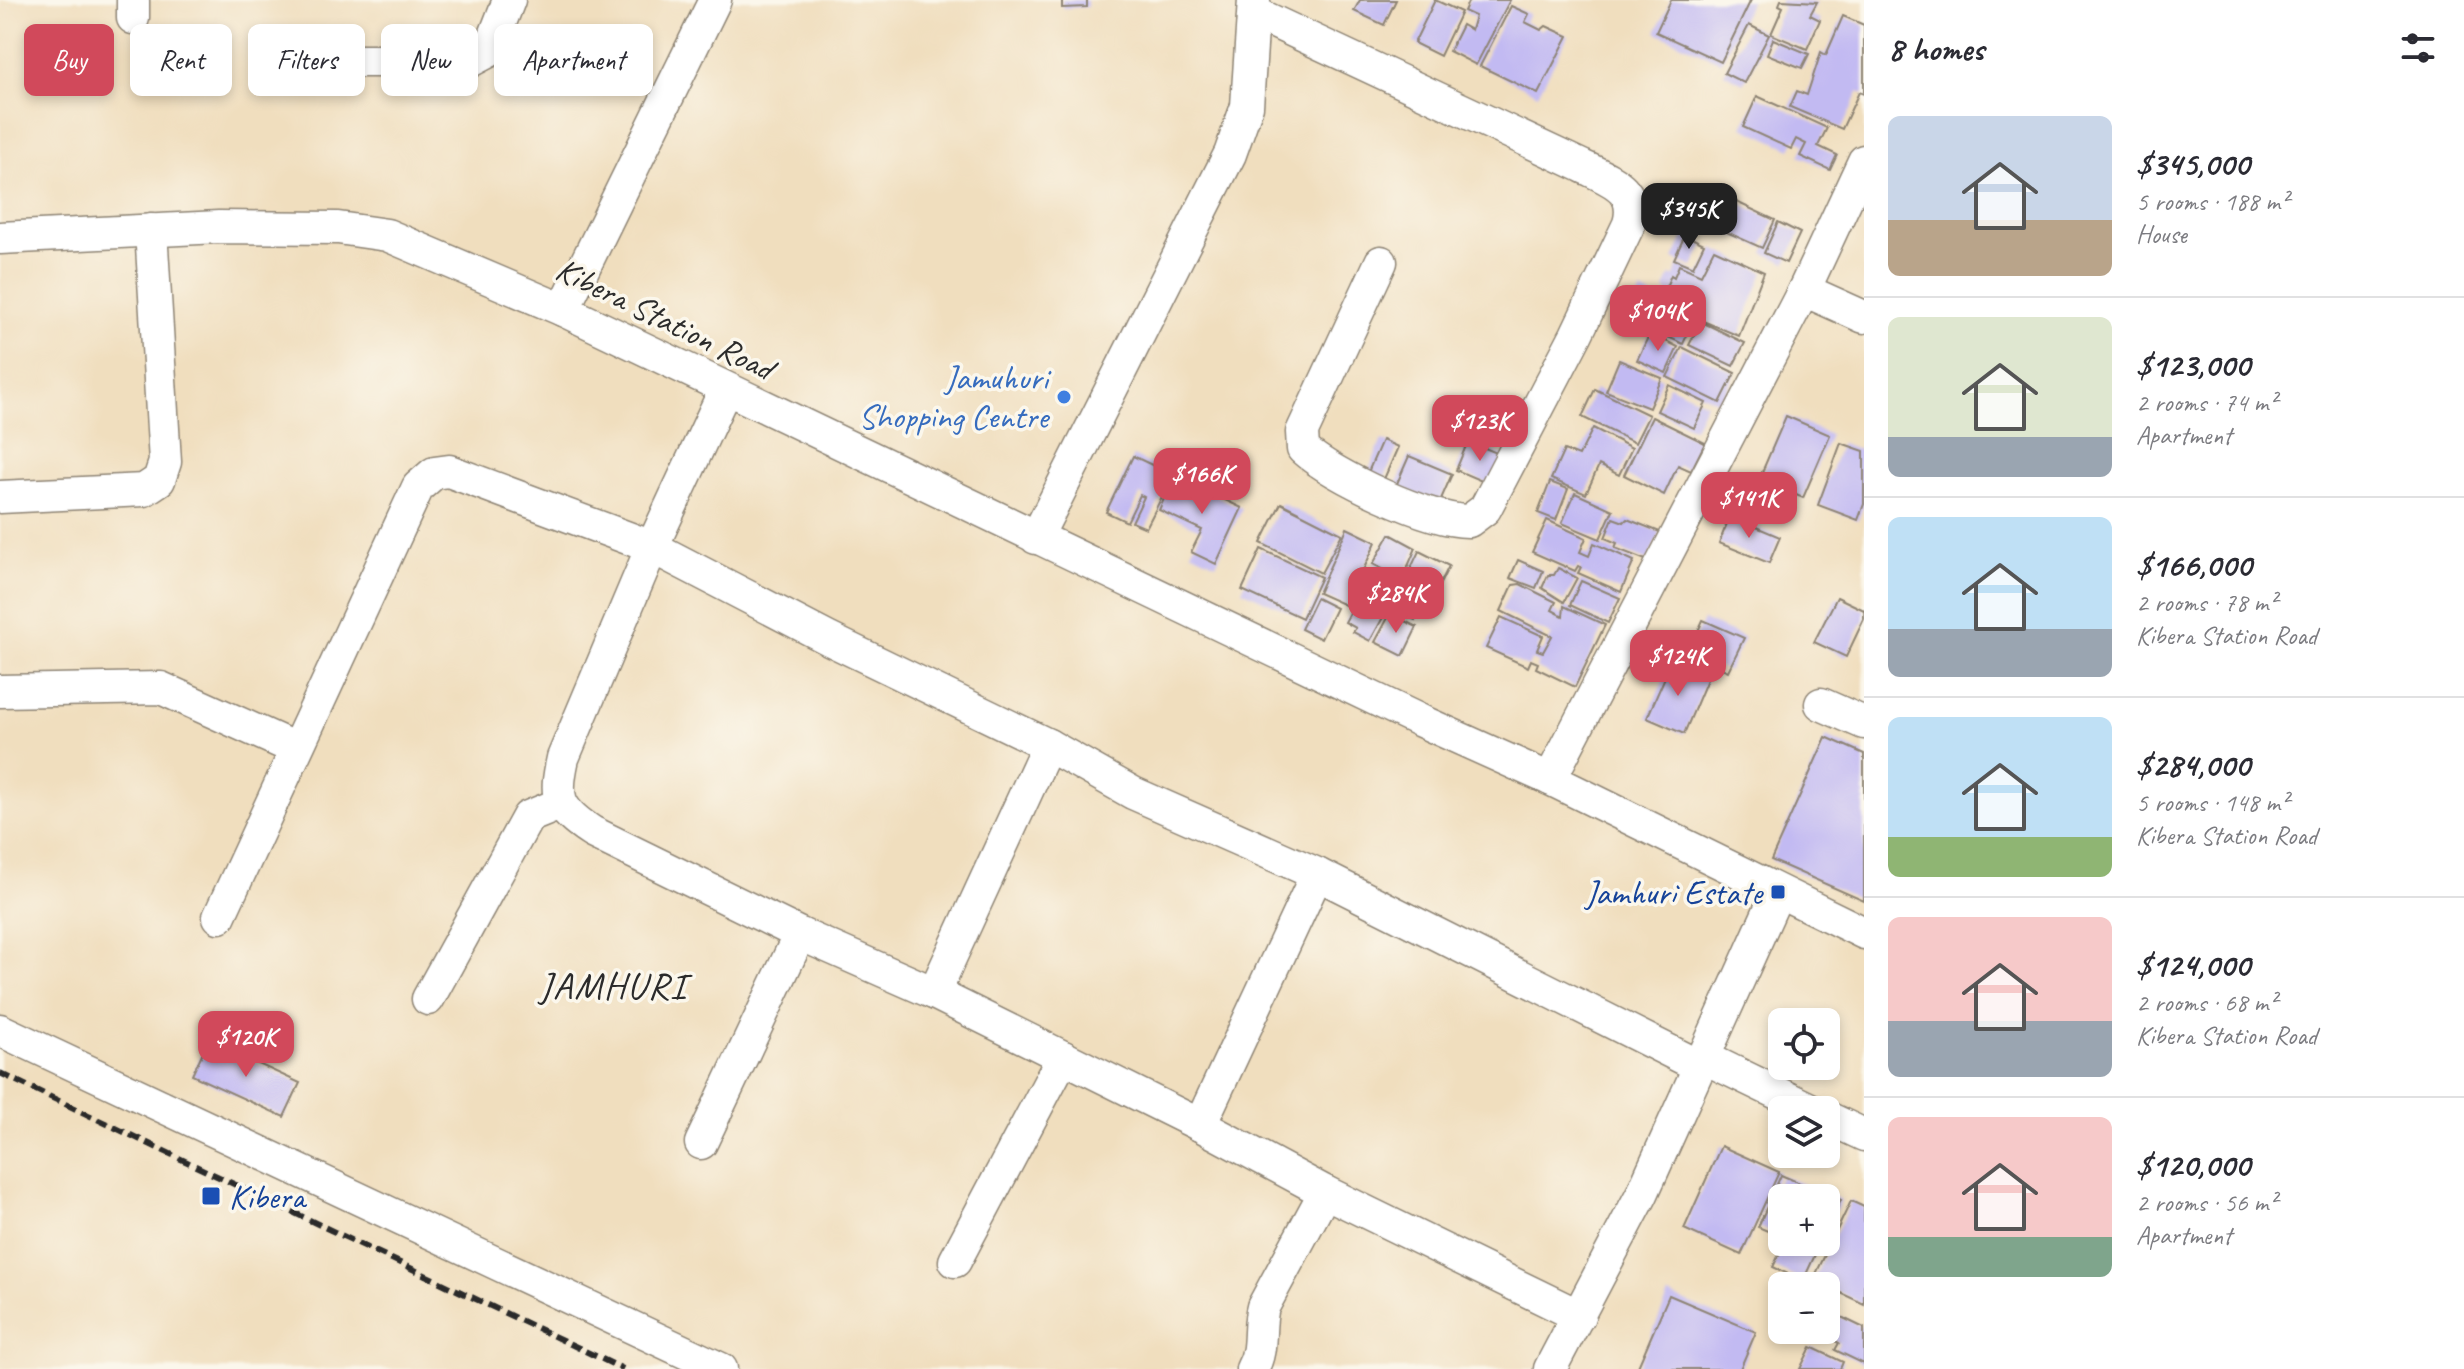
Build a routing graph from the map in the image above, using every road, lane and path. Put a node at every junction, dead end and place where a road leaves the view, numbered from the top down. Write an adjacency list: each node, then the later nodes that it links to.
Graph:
1 (509, 0): 4 (street)
2 (715, 0): 10 (street)
3 (1255, 7): 8 (street); 14 (street)
4 (365, 61)
5 (1864, 161): 9 (street)
6 (151, 230): 7 (street, Kibera Station Road); 10 (street, Kibera Station Road); 13 (street)
7 (0, 238)
8 (1381, 262)
9 (1804, 290): 11 (street); 21 (street)
10 (563, 310): 12 (street, Kibera Station Road)
11 (1864, 317)
12 (725, 390): 14 (street, Kibera Station Road); 15 (street)
13 (0, 497)
14 (1036, 538): 21 (street, Kibera Station Road)
15 (652, 547): 19 (street); 20 (street); 22 (street)
16 (0, 691): 20 (street)
17 (1821, 704): 18 (street)
18 (1864, 723)
19 (1048, 745): 23 (street); 28 (street)
20 (296, 749): 25 (street)
21 (1550, 779): 24 (street, Kibera Station Road)
22 (560, 804): 27 (street); 29 (street)
23 (1317, 874): 32 (street); 35 (street)
24 (1778, 892): 26 (street); 32 (street)
25 (219, 917)
26 (1864, 933)
27 (800, 934): 28 (street); 37 (street)
28 (934, 993): 31 (street)
29 (428, 999)
30 (0, 1030): 41 (street)
31 (1063, 1057): 35 (street); 39 (street)
32 (1703, 1063): 33 (street); 40 (street)
33 (1780, 1096)
34 (1840, 1124): 36 (street)
35 (1200, 1125): 38 (street)
36 (1864, 1135)
37 (701, 1143)
38 (1325, 1192): 40 (street); 42 (street)
39 (955, 1261)
40 (1579, 1316): 43 (street)
41 (721, 1369)
42 (1252, 1369)
43 (1550, 1369)

